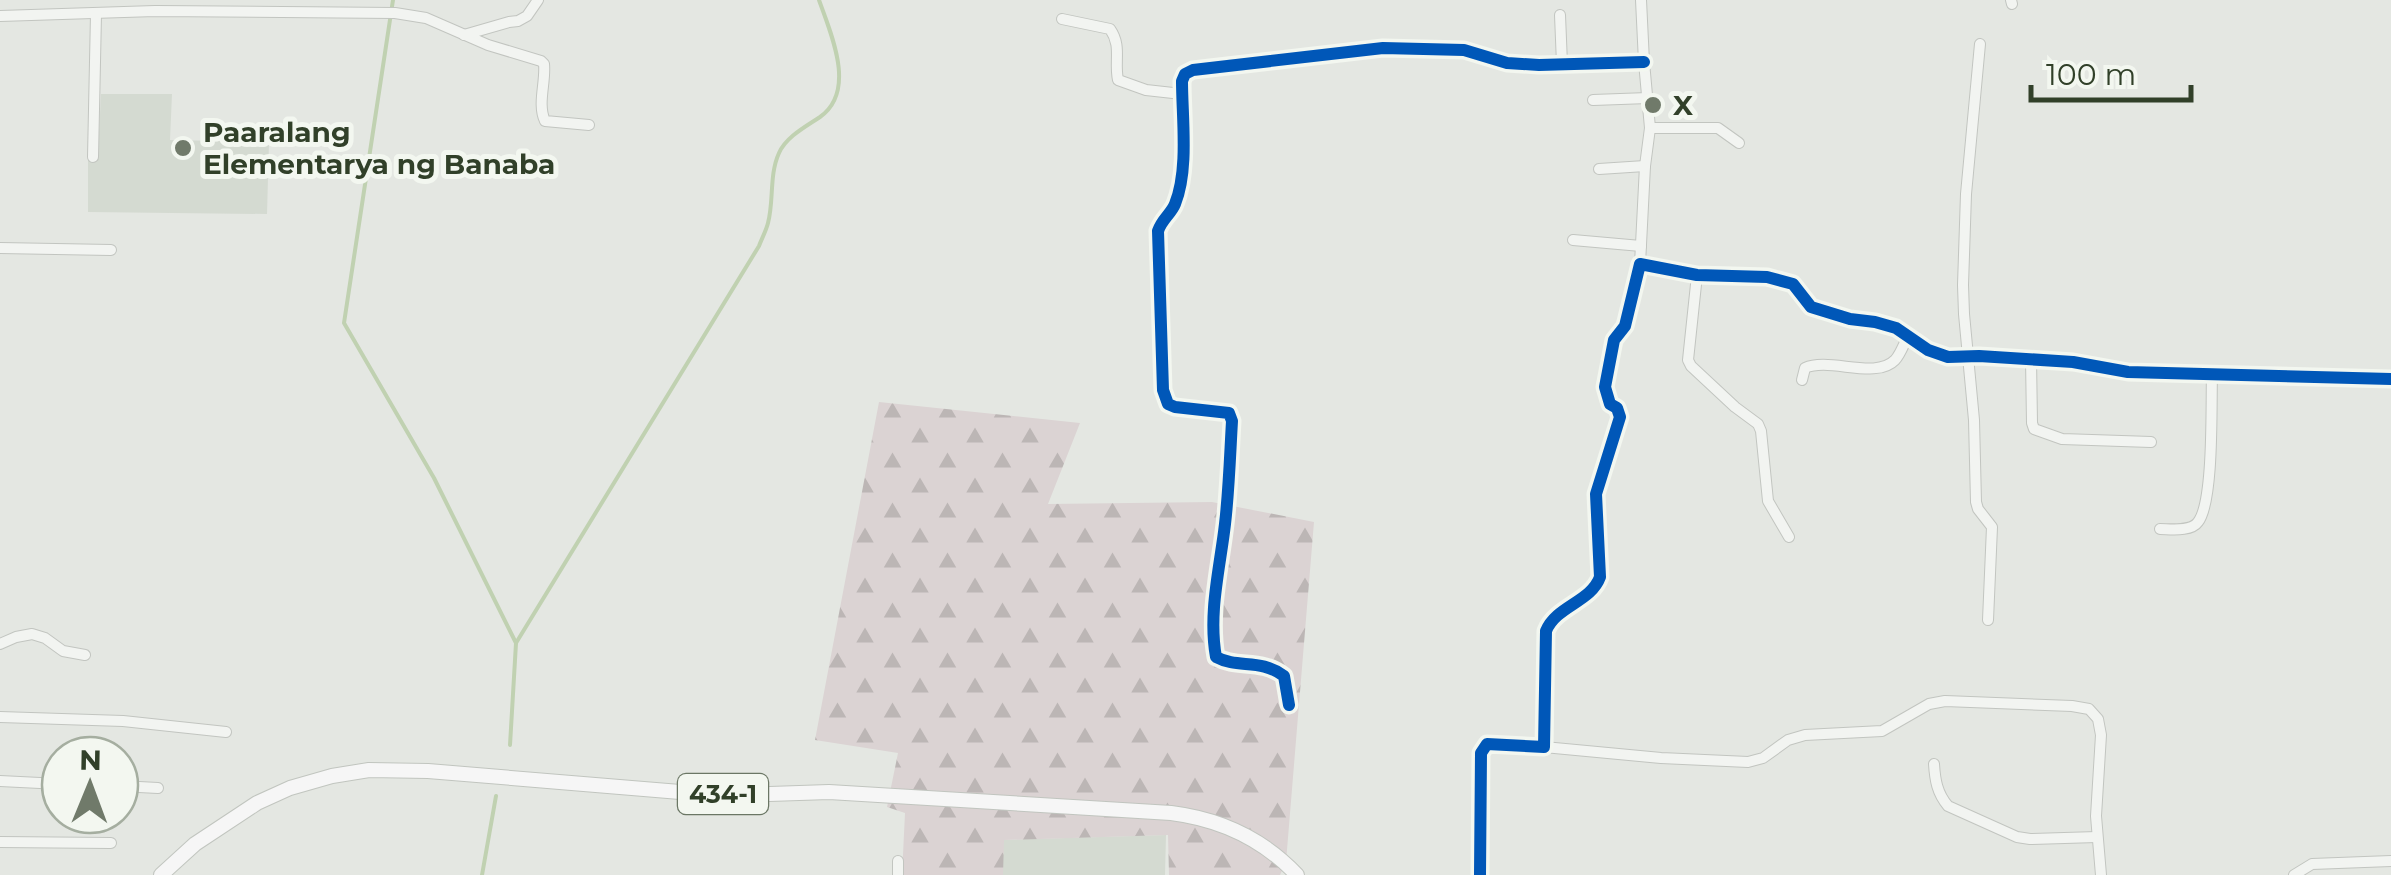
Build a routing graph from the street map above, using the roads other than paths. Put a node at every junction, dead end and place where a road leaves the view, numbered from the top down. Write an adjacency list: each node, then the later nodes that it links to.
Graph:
1 (538, 0): 7 (street)
2 (1641, 0): 9 (street)
3 (96, 14): 5 (street); 7 (street); 17 (street)
4 (1560, 15): 10 (street)
5 (0, 16)
6 (1062, 19): 11 (street)
7 (463, 35): 14 (street)
8 (1980, 44): 27 (street)
9 (1644, 62): 10 (street); 12 (street)
10 (1562, 64): 11 (street)
11 (1182, 94): 38 (street)
12 (1648, 98): 13 (street); 15 (street)
13 (1592, 100)
14 (589, 125)
15 (1650, 128): 16 (street); 18 (street)
16 (1739, 144)
17 (93, 158)
18 (1646, 166): 19 (street); 21 (street)
19 (1599, 169)
20 (1573, 240): 21 (street)
21 (1642, 246): 24 (street)
22 (0, 248): 23 (street)
23 (110, 250)
24 (1640, 264): 25 (street); 41 (street)
25 (1697, 275): 26 (street); 34 (street)
26 (1907, 338): 27 (street); 31 (street)
27 (1969, 356): 28 (street); 35 (street)
28 (2031, 360): 29 (street); 32 (street)
29 (2212, 374): 30 (street); 33 (street)
30 (2391, 378)
31 (1802, 380)
32 (2151, 442)
33 (2160, 529)
34 (1789, 537)
35 (1988, 620)
36 (0, 644): 37 (street)
37 (85, 654)
38 (1289, 704)
39 (0, 717): 40 (street)
40 (226, 732)
41 (1544, 746): 47 (street); 55 (street)
42 (1934, 764): 47 (street)
43 (0, 781): 44 (street)
44 (40, 783)
45 (140, 787): 46 (street)
46 (158, 788)
47 (2097, 837): 56 (street)
48 (0, 842): 49 (street)
49 (110, 843)
50 (898, 861): 53 (street)
51 (2391, 861): 57 (street)
52 (161, 875): 54 (main road, 434-1)
53 (898, 875)
54 (1296, 875)
55 (1480, 875)
56 (2100, 875)
57 (2294, 875)

